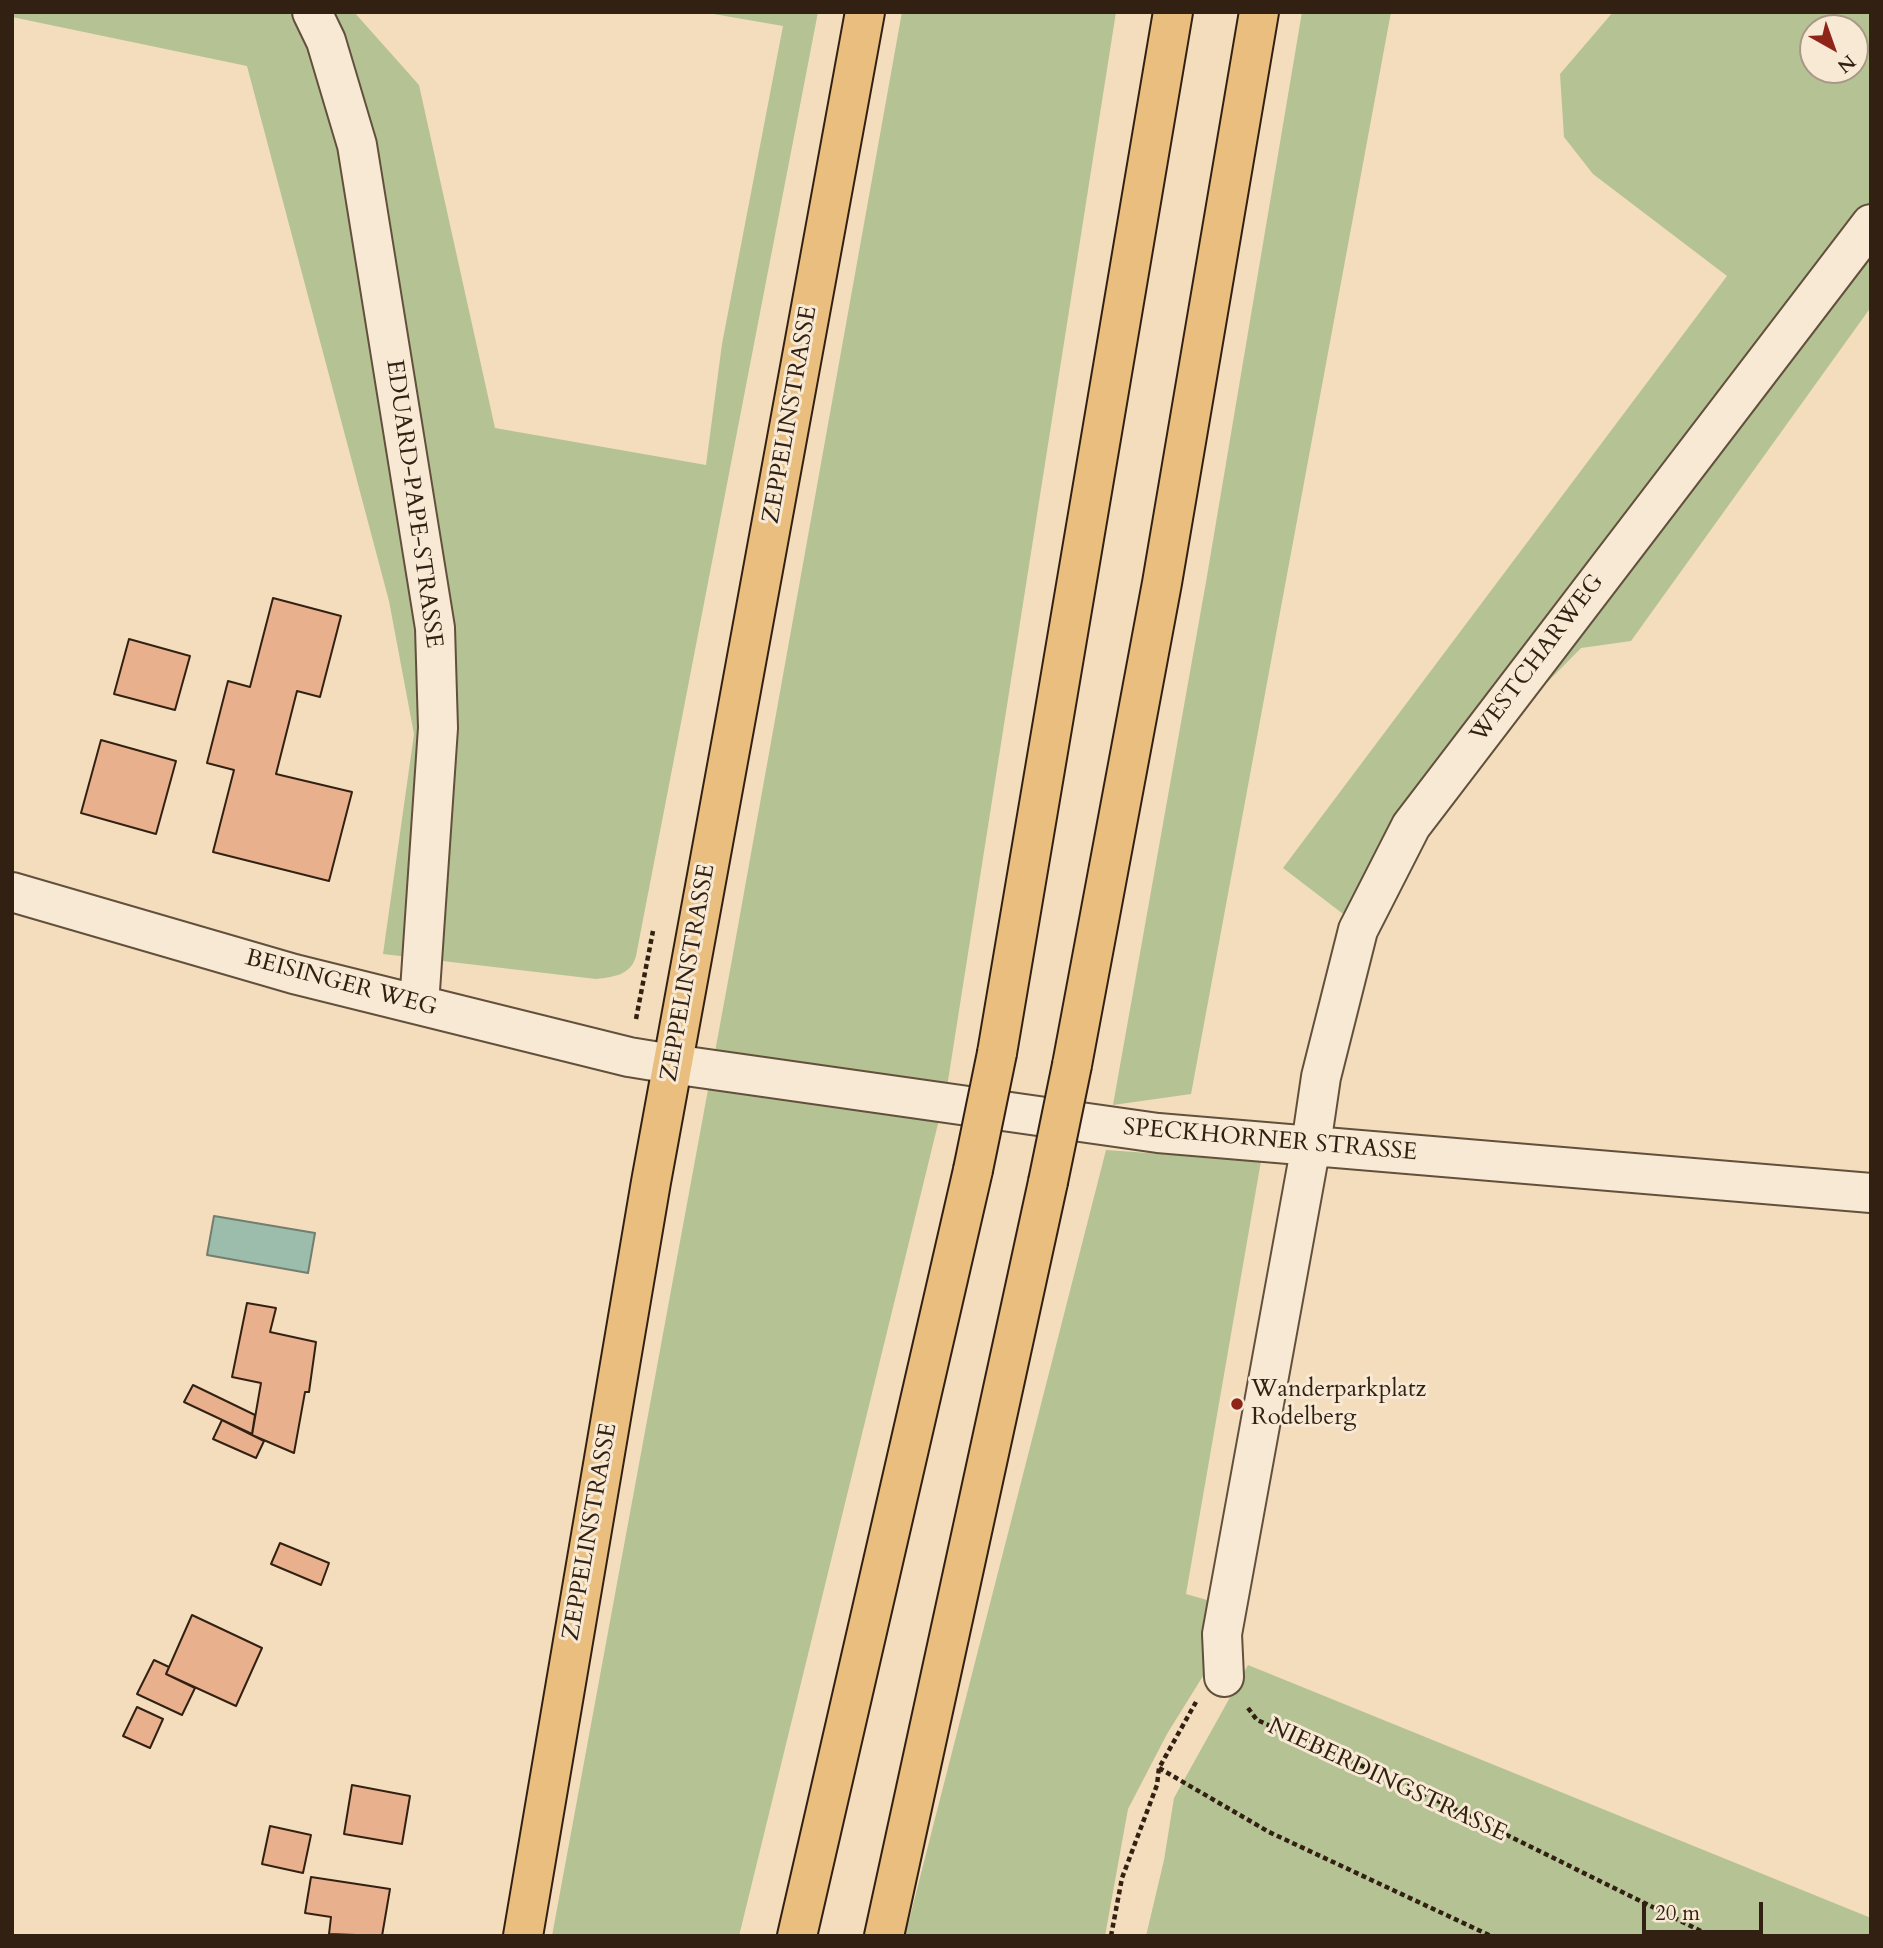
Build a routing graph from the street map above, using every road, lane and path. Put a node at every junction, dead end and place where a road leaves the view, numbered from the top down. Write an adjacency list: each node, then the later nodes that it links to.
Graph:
1 (313, 12): 7 (street, EDUARD-PAPE-STRASSE)
2 (865, 12): 8 (main road, ZEPPELINSTRASSE)
3 (1173, 12): 14 (main road, bridge)
4 (1259, 12): 15 (main road, bridge)
5 (1871, 224): 9 (street, WESTCHARWEG)
6 (12, 892): 7 (street, BEISINGER WEG)
7 (419, 1005): 8 (street, BEISINGER WEG)
8 (672, 1065): 9 (street, SPECKHORNER STRASSE); 13 (main road, ZEPPELINSTRASSE)
9 (1311, 1145): 10 (street, SPECKHORNER STRASSE); 11 (street)
10 (1871, 1193)
11 (1224, 1677): 12 (path); 18 (path, NIEBERDINGSTRASSE)
12 (1159, 1768): 16 (path); 17 (path)
13 (523, 1936)
14 (797, 1936)
15 (884, 1936)
16 (1111, 1936)
17 (1491, 1936)
18 (1711, 1936)

